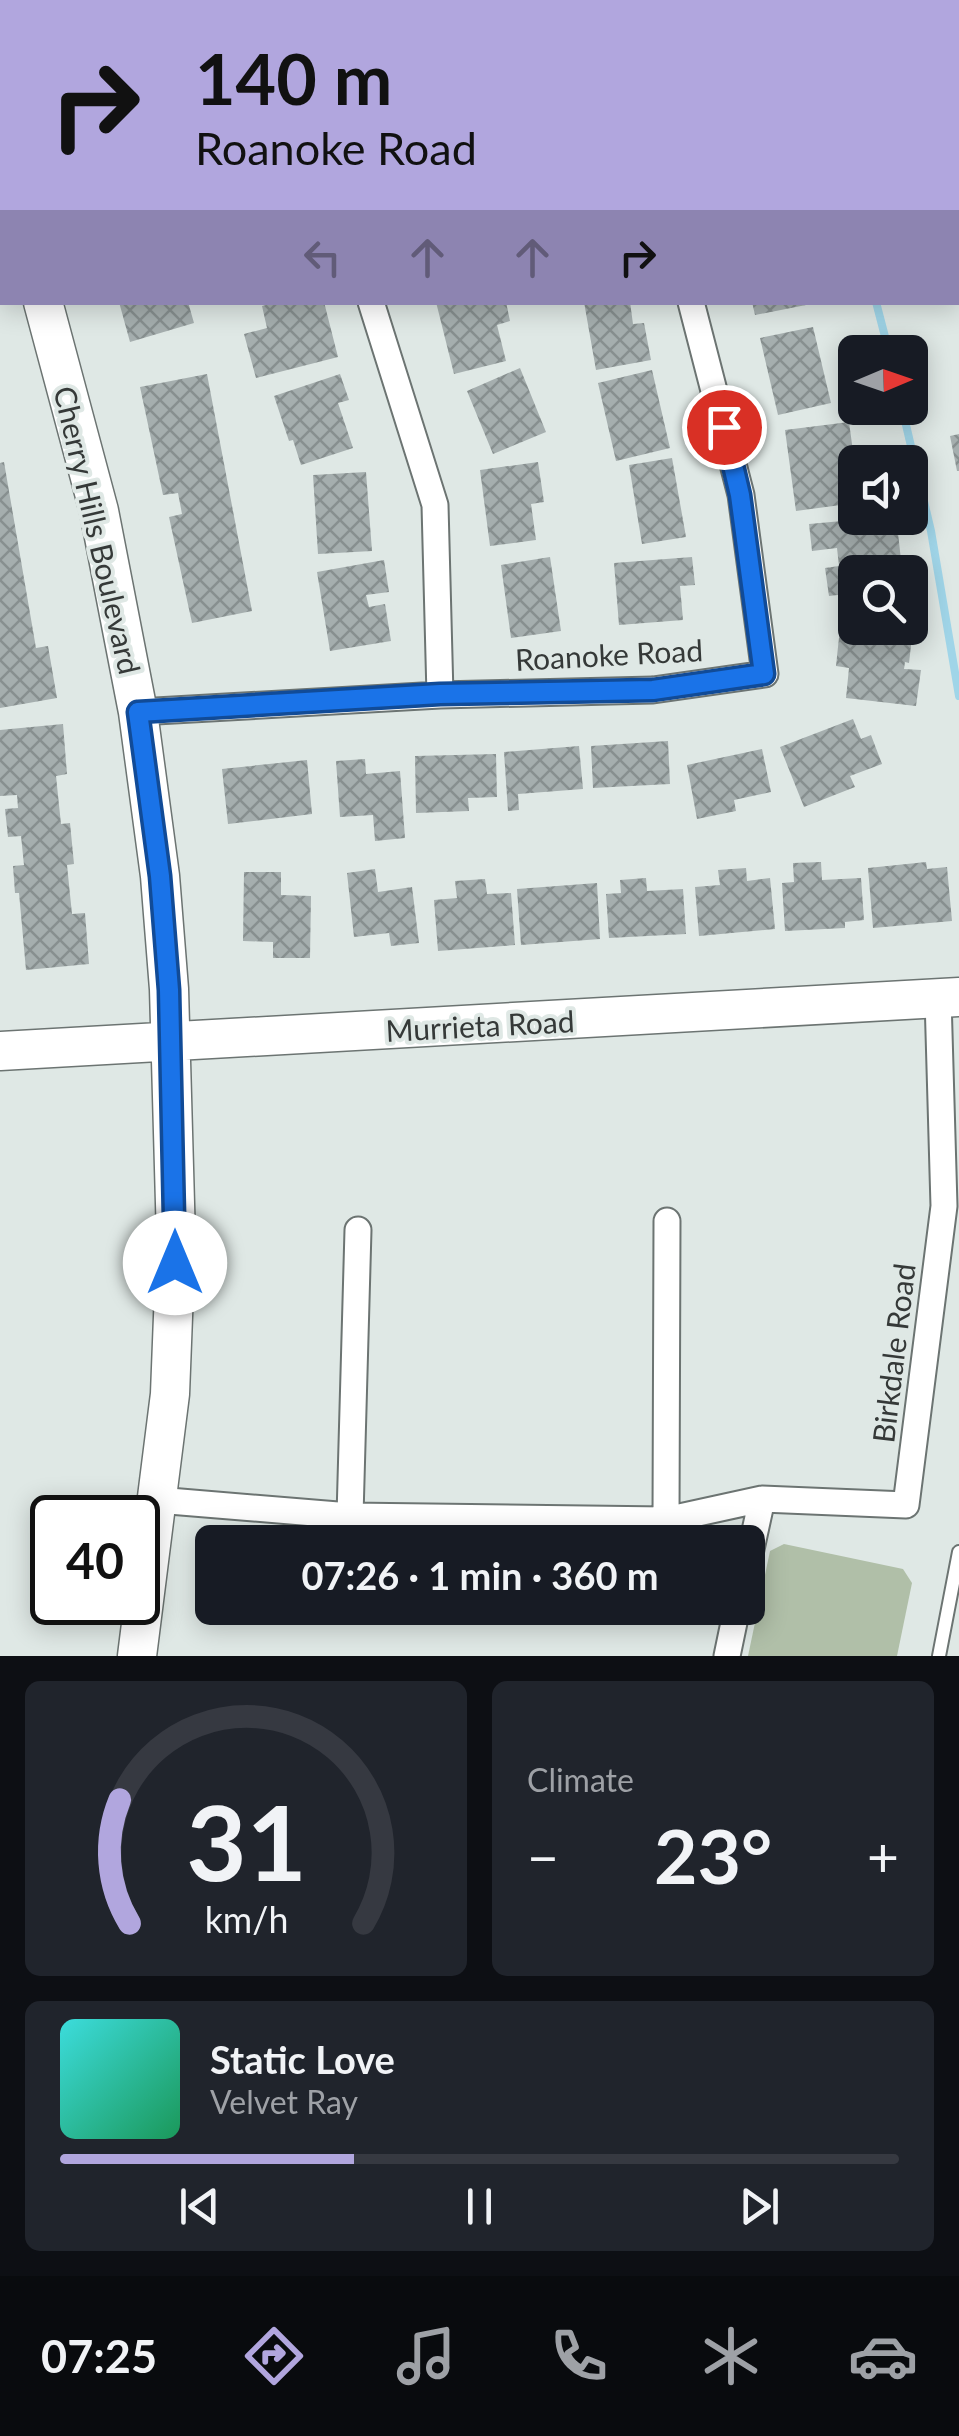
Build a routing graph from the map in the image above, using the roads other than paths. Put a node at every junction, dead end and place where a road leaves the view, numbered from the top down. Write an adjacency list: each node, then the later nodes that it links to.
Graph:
1 (43, 305): 5 (street, Cherry Hills Boulevard)
2 (372, 305): 4 (street)
3 (692, 305): 4 (street, Roanoke Road)
4 (440, 694): 5 (street, Roanoke Road)
5 (138, 712): 7 (street, Cherry Hills Boulevard)
6 (949, 998): 7 (street, Murrieta Road); 12 (street, Birkdale Road)
7 (170, 1042): 8 (street, Murrieta Road); 11 (street, Cherry Hills Boulevard)
8 (0, 1051)
9 (667, 1221): 15 (street)
10 (358, 1230): 14 (street)
11 (158, 1495)
12 (762, 1499): 15 (street); 16 (street)
13 (160, 1500): 14 (street)
14 (350, 1516): 15 (street)
15 (666, 1520)
16 (756, 1525)
17 (959, 1552): 22 (lane)
18 (141, 1625): 20 (street, Cherry Hills Boulevard)
19 (734, 1625): 21 (street)
20 (137, 1656)
21 (726, 1656)
22 (939, 1656)

